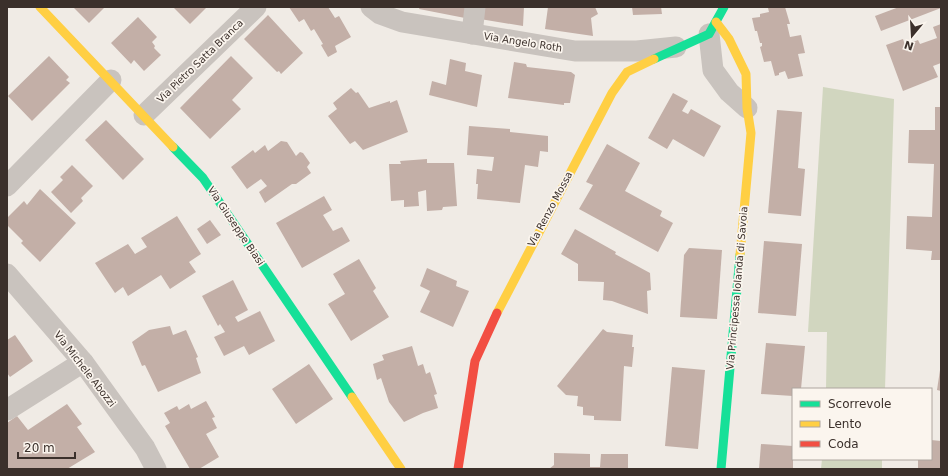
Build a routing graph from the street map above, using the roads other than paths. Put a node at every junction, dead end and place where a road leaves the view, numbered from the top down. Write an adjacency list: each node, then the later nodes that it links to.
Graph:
1 (40, 7): 9 (street, Via Giuseppe Biasi)
2 (256, 7): 11 (street, Via Pietro Satta Branca)
3 (371, 7): 7 (street, Via Angelo Roth)
4 (475, 7): 7 (street)
5 (724, 7): 6 (street)
6 (712, 28): 8 (street, Via Renzo Mossa); 10 (street, Via Principessa Iolanda di Savoia)
7 (472, 34): 8 (street, Via Angelo Roth)
8 (679, 47): 18 (street, Via Renzo Mossa)
9 (111, 80): 11 (street, Via Giuseppe Biasi); 12 (street)
10 (747, 108): 19 (street, Via Principessa Iolanda di Savoia)
11 (144, 115): 17 (street, Via Giuseppe Biasi)
12 (7, 186)
13 (7, 274): 14 (street, Via Michele Abozzi)
14 (83, 362): 15 (street); 16 (street, Via Michele Abozzi)
15 (7, 410)
16 (156, 469)
17 (401, 469)
18 (458, 469)
19 (721, 469)

